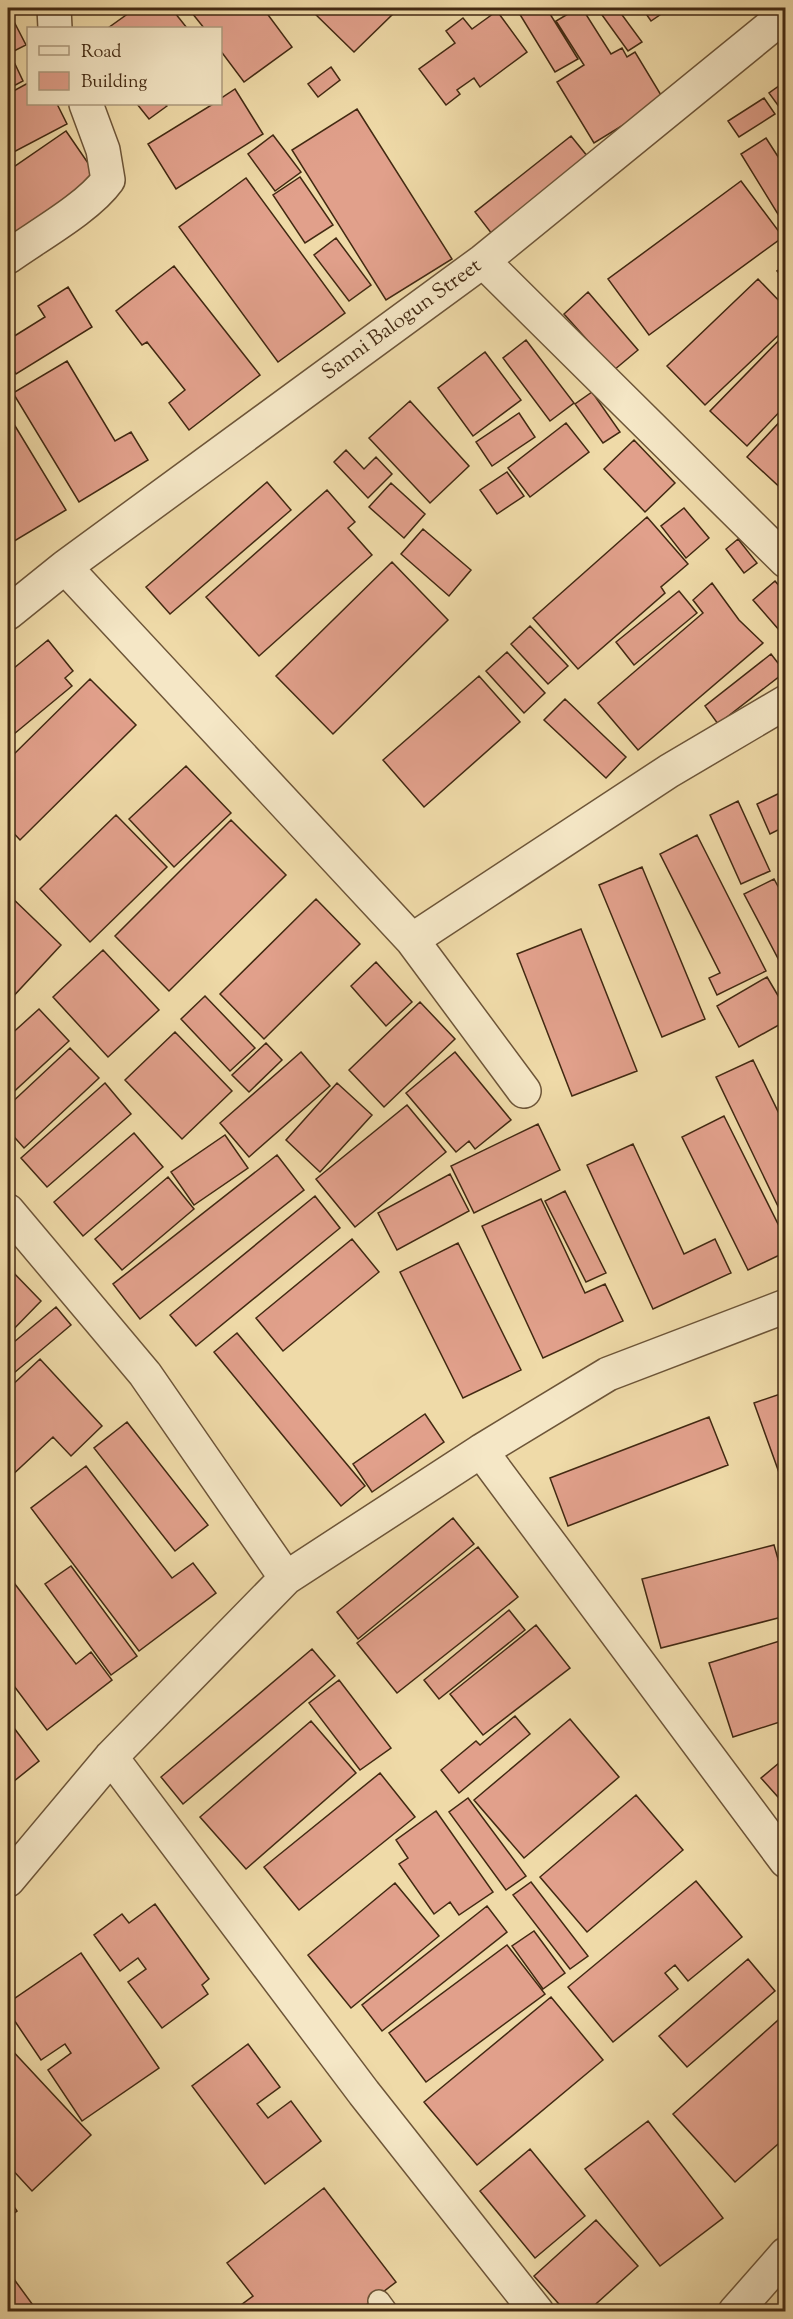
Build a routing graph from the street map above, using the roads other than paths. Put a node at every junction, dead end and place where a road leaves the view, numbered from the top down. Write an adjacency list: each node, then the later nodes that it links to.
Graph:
1 (54, 8): 3 (street)
2 (786, 14): 6 (street, Sanni Balogun Street)
3 (55, 27)
4 (86, 105): 5 (street)
5 (8, 257)
6 (483, 261): 7 (street); 8 (street, Sanni Balogun Street)
7 (786, 561)
8 (65, 567): 9 (street, Sanni Balogun Street); 11 (street)
9 (8, 613)
10 (786, 702): 11 (street)
11 (412, 940): 12 (street)
12 (524, 1090)
13 (8, 1211): 16 (street)
14 (786, 1306): 15 (street)
15 (481, 1451): 16 (street); 18 (street)
16 (286, 1578): 17 (street)
17 (111, 1757): 19 (street); 21 (street)
18 (786, 1861)
19 (8, 1880)
20 (786, 2254): 22 (street)
21 (537, 2312)
22 (735, 2312)

